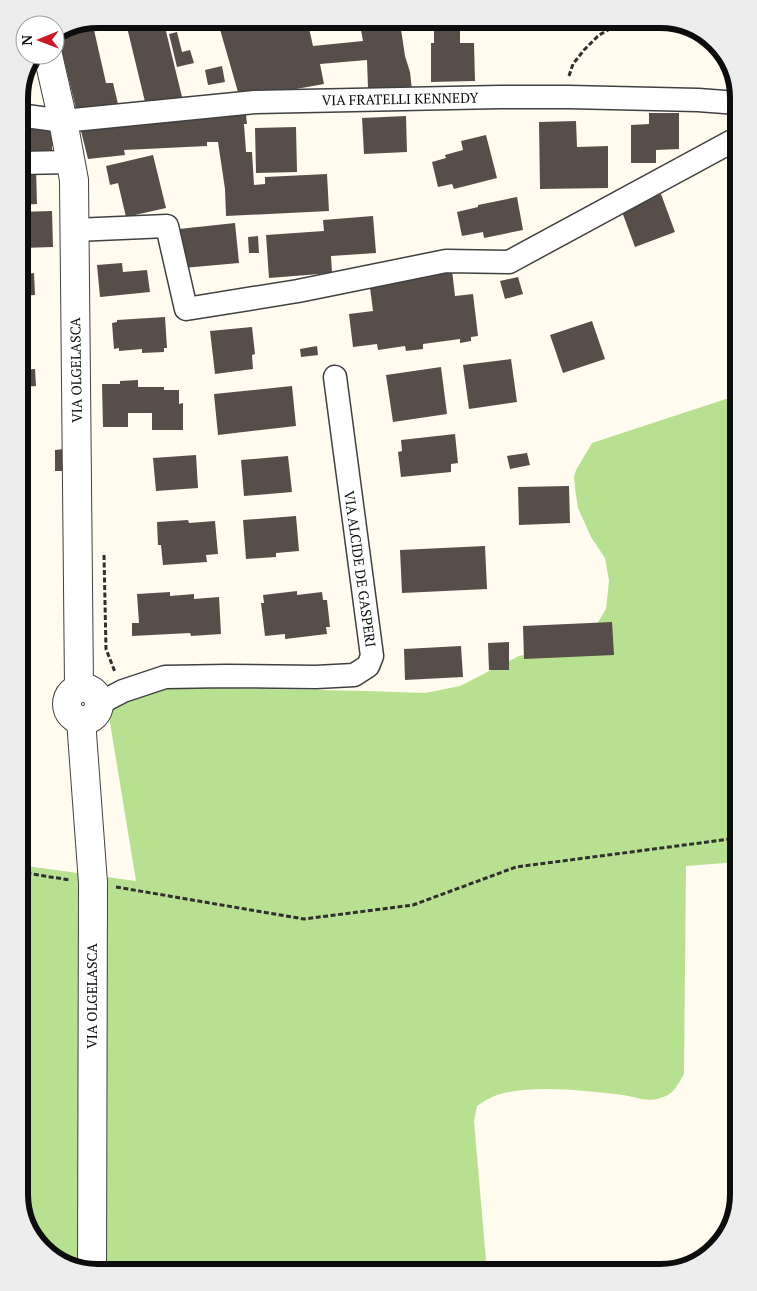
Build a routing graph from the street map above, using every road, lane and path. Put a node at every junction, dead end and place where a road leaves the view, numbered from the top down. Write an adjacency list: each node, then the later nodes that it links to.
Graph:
1 (613, 28): 3 (path)
2 (50, 65): 6 (street, VIA OLGELASCA)
3 (570, 97): 4 (street, VIA FRATELLI KENNEDY); 6 (street, VIA FRATELLI KENNEDY)
4 (730, 102)
5 (28, 115): 6 (street, VIA FRATELLI KENNEDY)
6 (63, 121): 8 (street, VIA OLGELASCA)
7 (730, 142): 10 (street)
8 (71, 162): 9 (street); 10 (street, VIA OLGELASCA)
9 (28, 163)
10 (75, 230): 12 (street, VIA OLGELASCA)
11 (335, 376): 12 (street, VIA ALCIDE DE GASPERI)
12 (87, 703): 15 (street, VIA OLGELASCA)
13 (730, 839): 15 (path)
14 (27, 873): 15 (path)
15 (93, 883): 16 (street, VIA OLGELASCA)
16 (92, 1263)

